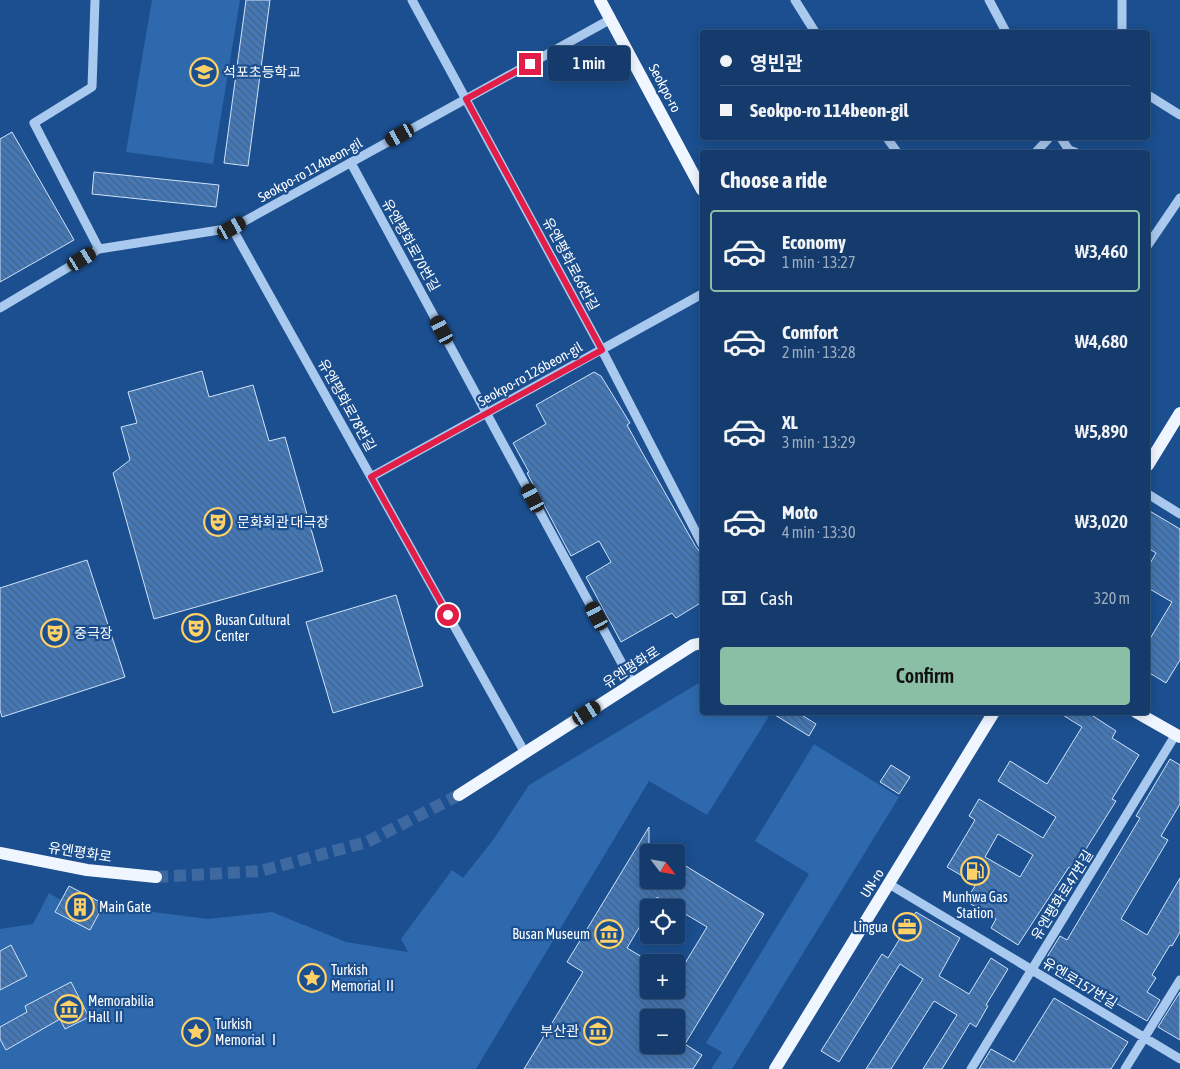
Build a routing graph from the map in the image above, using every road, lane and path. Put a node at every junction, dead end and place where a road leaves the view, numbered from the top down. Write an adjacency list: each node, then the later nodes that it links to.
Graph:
1 (95, 0): 21 (street)
2 (412, 0): 12 (street, 유엔평화로66번길)
3 (600, 0): 7 (main road, Seokpo-ro)
4 (795, 0): 8 (street)
5 (989, 0): 9 (street)
6 (1122, 0): 10 (street)
7 (611, 19): 12 (street, Seokpo-ro 114beon-gil); 17 (main road, Seokpo-ro)
8 (814, 30)
9 (1005, 30)
10 (1122, 30)
11 (1150, 96): 13 (street)
12 (466, 99): 16 (street, Seokpo-ro 114beon-gil); 24 (street, 유엔평화로66번길)
13 (1180, 115)
14 (1047, 140): 15 (street)
15 (1038, 150)
16 (351, 163): 19 (street, Seokpo-ro 114beon-gil); 25 (street, 유엔평화로70번길)
17 (700, 186)
18 (1180, 198): 20 (street)
19 (232, 228): 21 (street, Seokpo-ro 114beon-gil); 28 (street, 유엔평화로78번길)
20 (1150, 241)
21 (99, 249): 23 (street)
22 (700, 295): 24 (street, Seokpo-ro 126beon-gil)
23 (0, 308)
24 (602, 350): 25 (street, Seokpo-ro 126beon-gil); 31 (street, 유엔평화로66번길)
25 (488, 413): 28 (street, Seokpo-ro 126beon-gil); 33 (street, 유엔평화로70번길)
26 (1180, 413): 27 (main road)
27 (1150, 462)
28 (371, 477): 37 (street, 유엔평화로78번길)
29 (1150, 495): 30 (street)
30 (1180, 514)
31 (700, 540)
32 (699, 641): 33 (main road, 유엔평화로)
33 (633, 684): 37 (main road, 유엔평화로)
34 (992, 715): 41 (main road, UN-ro)
35 (1141, 715): 36 (main road)
36 (1178, 736): 42 (street, 유엔평화로47번길)
37 (526, 752): 38 (main road, 유엔평화로)
38 (459, 795)
39 (0, 853): 40 (main road, 유엔평화로)
40 (156, 878)
41 (889, 884): 42 (street, 유엔로157번길); 46 (main road, UN-ro)
42 (1032, 970): 44 (street, 유엔로157번길); 47 (street, 유엔평화로47번길)
43 (1180, 980): 44 (street)
44 (1144, 1038): 45 (street, 유엔로157번길); 48 (street)
45 (1180, 1059)
46 (775, 1069)
47 (971, 1069)
48 (1125, 1069)

